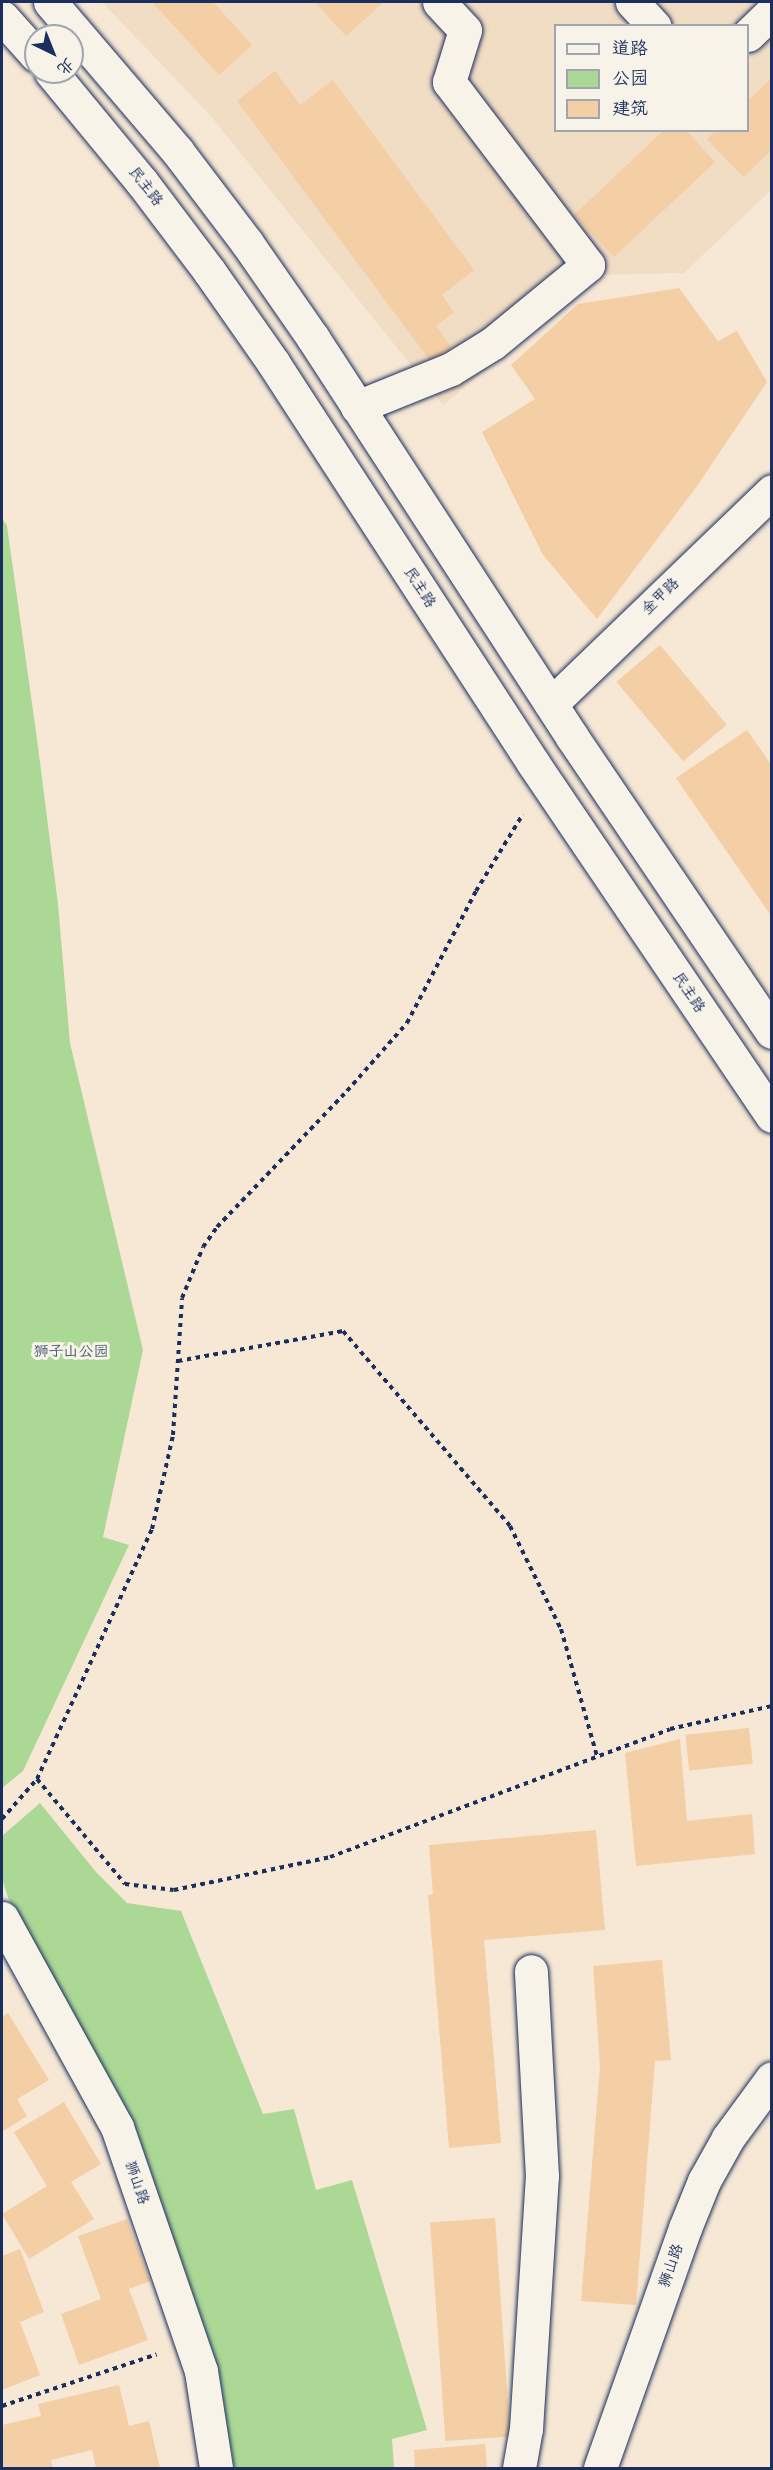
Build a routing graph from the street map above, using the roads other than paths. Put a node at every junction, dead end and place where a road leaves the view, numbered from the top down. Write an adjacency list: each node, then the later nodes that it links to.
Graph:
1 (50, 2): 10 (main road)
2 (439, 2): 10 (main road)
3 (632, 2): 6 (main road)
4 (771, 12): 7 (main road)
5 (2, 17): 8 (main road)
6 (652, 24)
7 (749, 33)
8 (24, 42)
9 (61, 84): 14 (main road, 民主路)
10 (357, 407): 12 (main road)
11 (771, 491): 12 (main road, 金甲路)
12 (550, 704): 13 (main road)
13 (771, 1032)
14 (771, 1116)
15 (2, 1918): 18 (main road, 狮山路)
16 (531, 1971): 19 (main road)
17 (771, 2078): 20 (main road, 狮山路)
18 (216, 2469)
19 (519, 2469)
20 (600, 2469)

